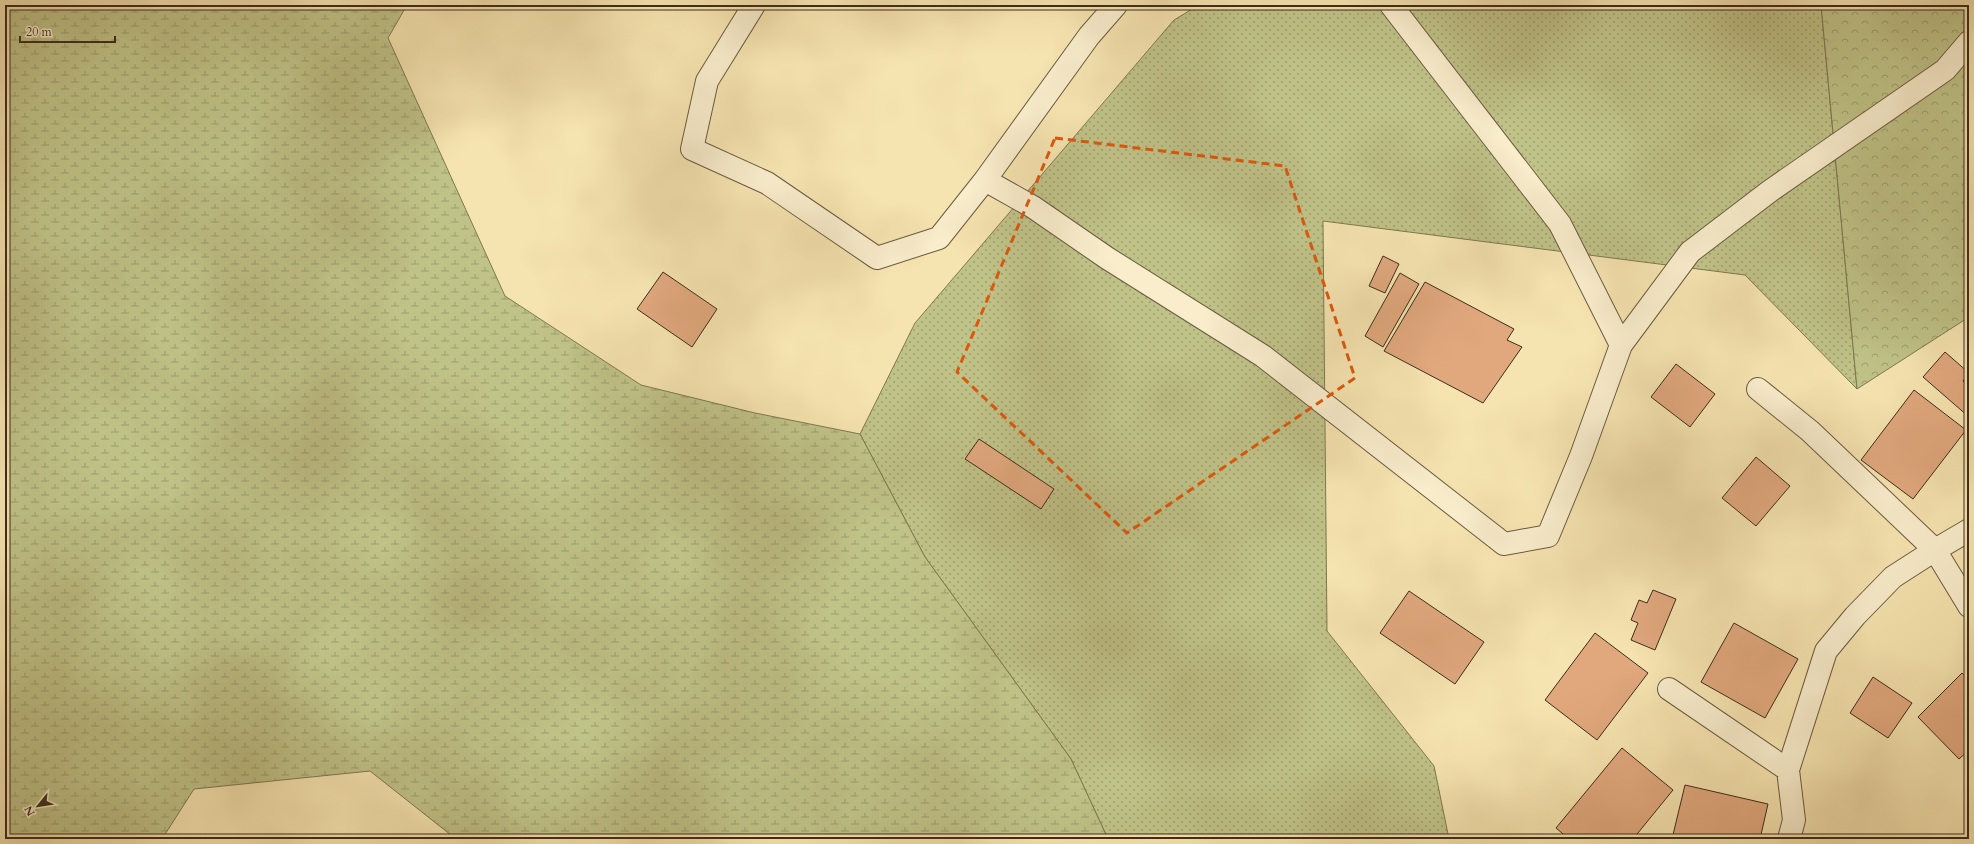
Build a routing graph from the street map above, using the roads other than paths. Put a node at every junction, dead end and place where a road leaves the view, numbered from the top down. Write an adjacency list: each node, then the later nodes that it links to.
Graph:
1 (754, 5): 5 (street)
2 (1116, 5): 5 (street)
3 (1391, 5): 6 (street)
4 (1969, 42): 6 (street)
5 (985, 180): 6 (street)
6 (1621, 345)
7 (1758, 389): 9 (street)
8 (1969, 530): 9 (street)
9 (1935, 550): 10 (street); 12 (street)
10 (1969, 606)
11 (1669, 689): 12 (street)
12 (1788, 770): 13 (street)
13 (1788, 839)

